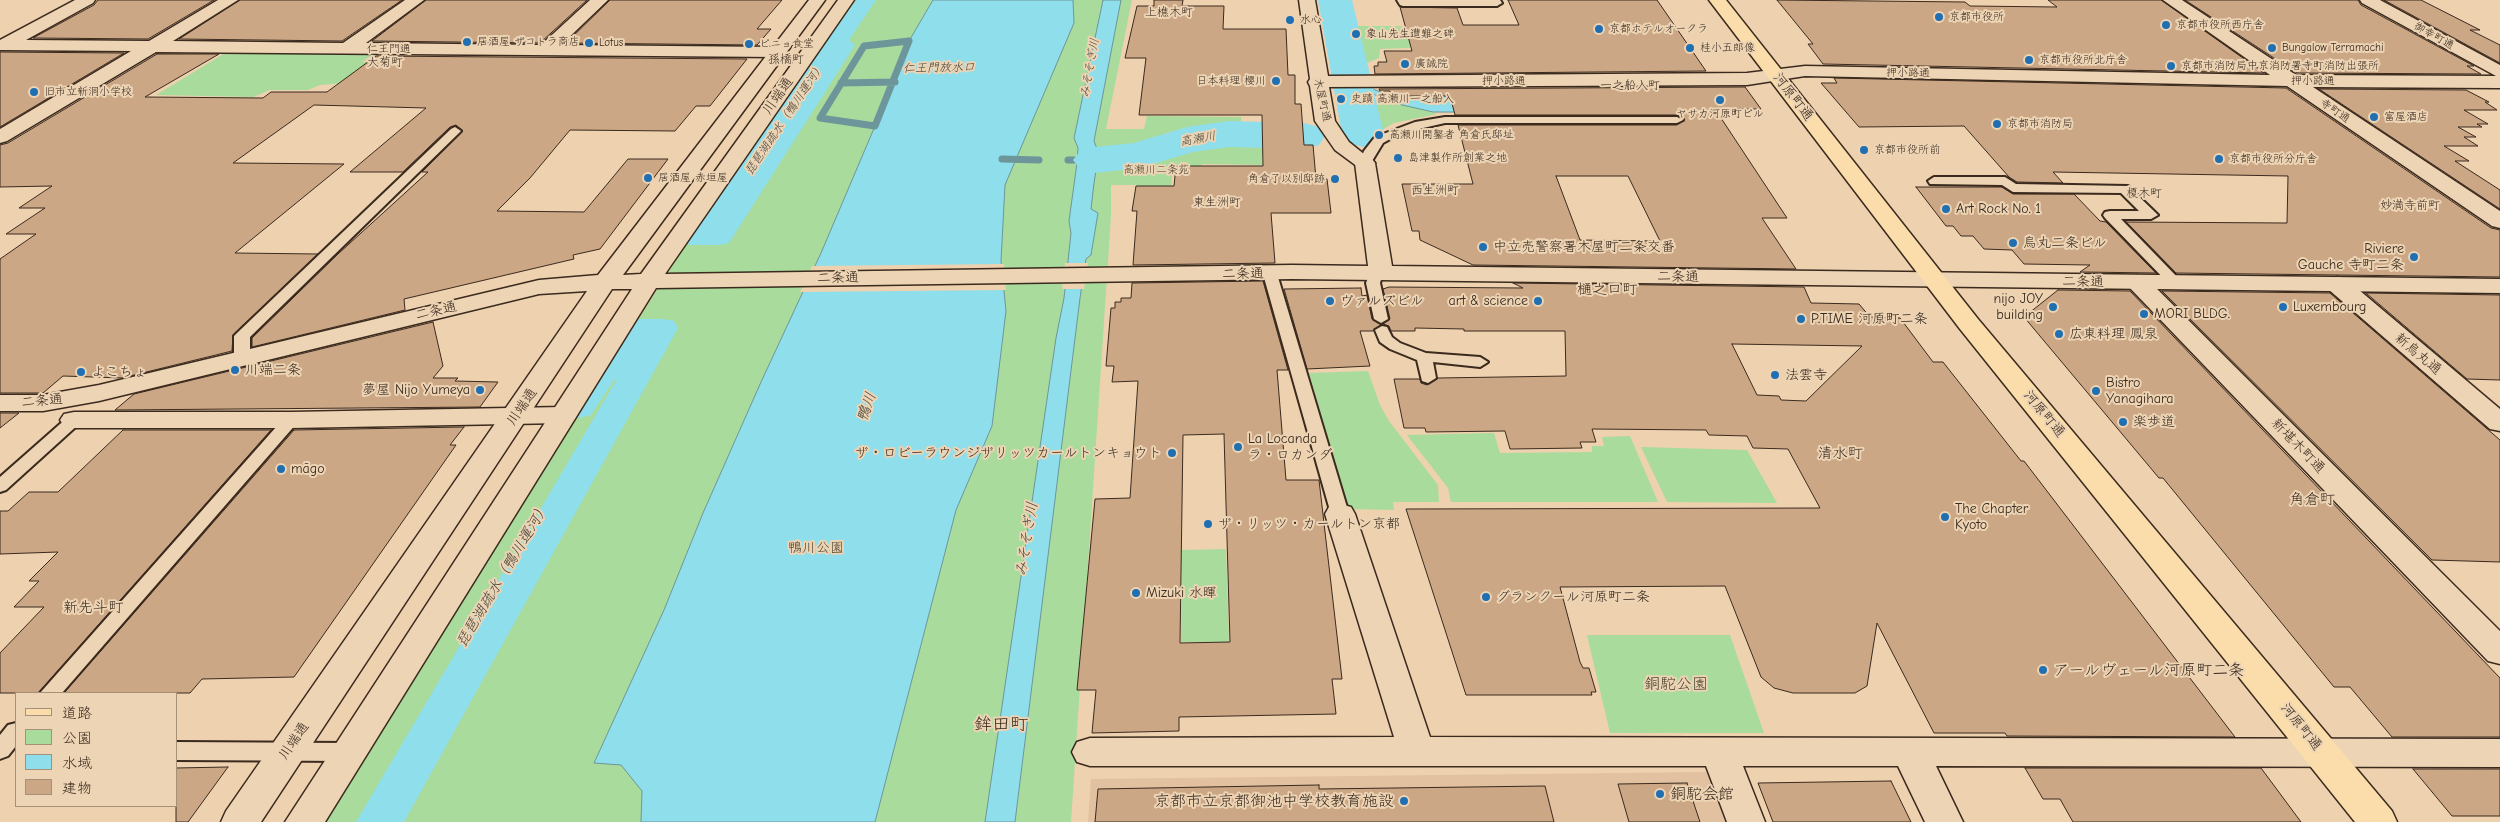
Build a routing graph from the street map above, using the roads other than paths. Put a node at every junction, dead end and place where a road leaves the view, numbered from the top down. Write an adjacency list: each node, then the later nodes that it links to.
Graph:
1 (87, 0): 13 (street)
2 (230, 0): 14 (street)
3 (416, 0): 15 (street)
4 (600, 0): 16 (street)
5 (817, 0): 17 (street, 川端通)
6 (846, 0): 32 (street, 川端通)
7 (1307, 0): 21 (street, 木屋町通)
8 (1402, 0): 9 (lane)
9 (1495, 0)
10 (1718, 0): 19 (main road, 河原町通)
11 (2170, 0): 20 (street, 寺町通)
12 (2368, 0): 18 (street, 御幸町通)
13 (1, 46): 14 (street, 仁王門通)
14 (152, 47): 15 (street, 仁王門通); 25 (street)
15 (348, 48): 16 (street, 仁王門通)
16 (545, 50): 17 (street, 仁王門通)
17 (778, 52): 33 (street, 川端通)
18 (2500, 72)
19 (1776, 75): 20 (street, 押小路通); 21 (street, 押小路通); 31 (main road, 河原町通)
20 (2291, 81): 22 (street, 押小路通); 28 (street, 寺町通)
21 (1317, 82): 26 (street, 木屋町通)
22 (2500, 82)
23 (1676, 120): 26 (lane)
24 (454, 131): 39 (lane)
25 (0, 137)
26 (1365, 163): 29 (street)
27 (1934, 181): 35 (lane)
28 (2500, 221)
29 (1378, 273): 30 (street, 二条通); 31 (street, 二条通); 38 (lane)
30 (1270, 274): 32 (street, 二条通); 50 (lane)
31 (1936, 280): 34 (street, 二条通); 63 (main road, 河原町通)
32 (648, 281): 33 (street, 二条通); 44 (street, 川端通)
33 (606, 282): 39 (street, 二条通); 45 (street, 川端通)
34 (2137, 282): 35 (street, 二条通); 51 (street, 新堪木町通)
35 (2176, 283): 36 (street, 二条通)
36 (2337, 284): 37 (street, 二条通); 48 (street, 新烏丸通)
37 (2500, 286)
38 (1424, 358): 40 (lane); 41 (lane)
39 (242, 359): 42 (street, 二条通)
40 (1480, 362)
41 (1428, 378)
42 (99, 393): 43 (street, 二条通); 46 (street)
43 (0, 403)
44 (563, 415): 45 (street); 60 (street, 川端通)
45 (516, 416): 47 (street); 59 (street, 川端通)
46 (74, 420): 47 (street); 49 (lane)
47 (290, 420): 52 (lane)
48 (2500, 423)
49 (0, 486)
50 (1340, 514): 62 (street)
51 (2500, 652)
52 (51, 692)
53 (15, 732): 54 (lane)
54 (0, 750): 55 (lane)
55 (15, 750)
56 (178, 751): 59 (lane)
57 (1719, 751): 58 (street); 62 (street); 67 (street)
58 (1910, 751): 63 (street); 68 (street)
59 (287, 752): 60 (lane); 65 (street, 川端通)
60 (348, 752): 66 (street, 川端通)
61 (1090, 752): 62 (street)
62 (1417, 752)
63 (2322, 752): 64 (street); 69 (main road, 河原町通)
64 (2500, 753)
65 (240, 822)
66 (304, 822)
67 (1746, 822)
68 (1944, 822)
69 (2378, 822)

